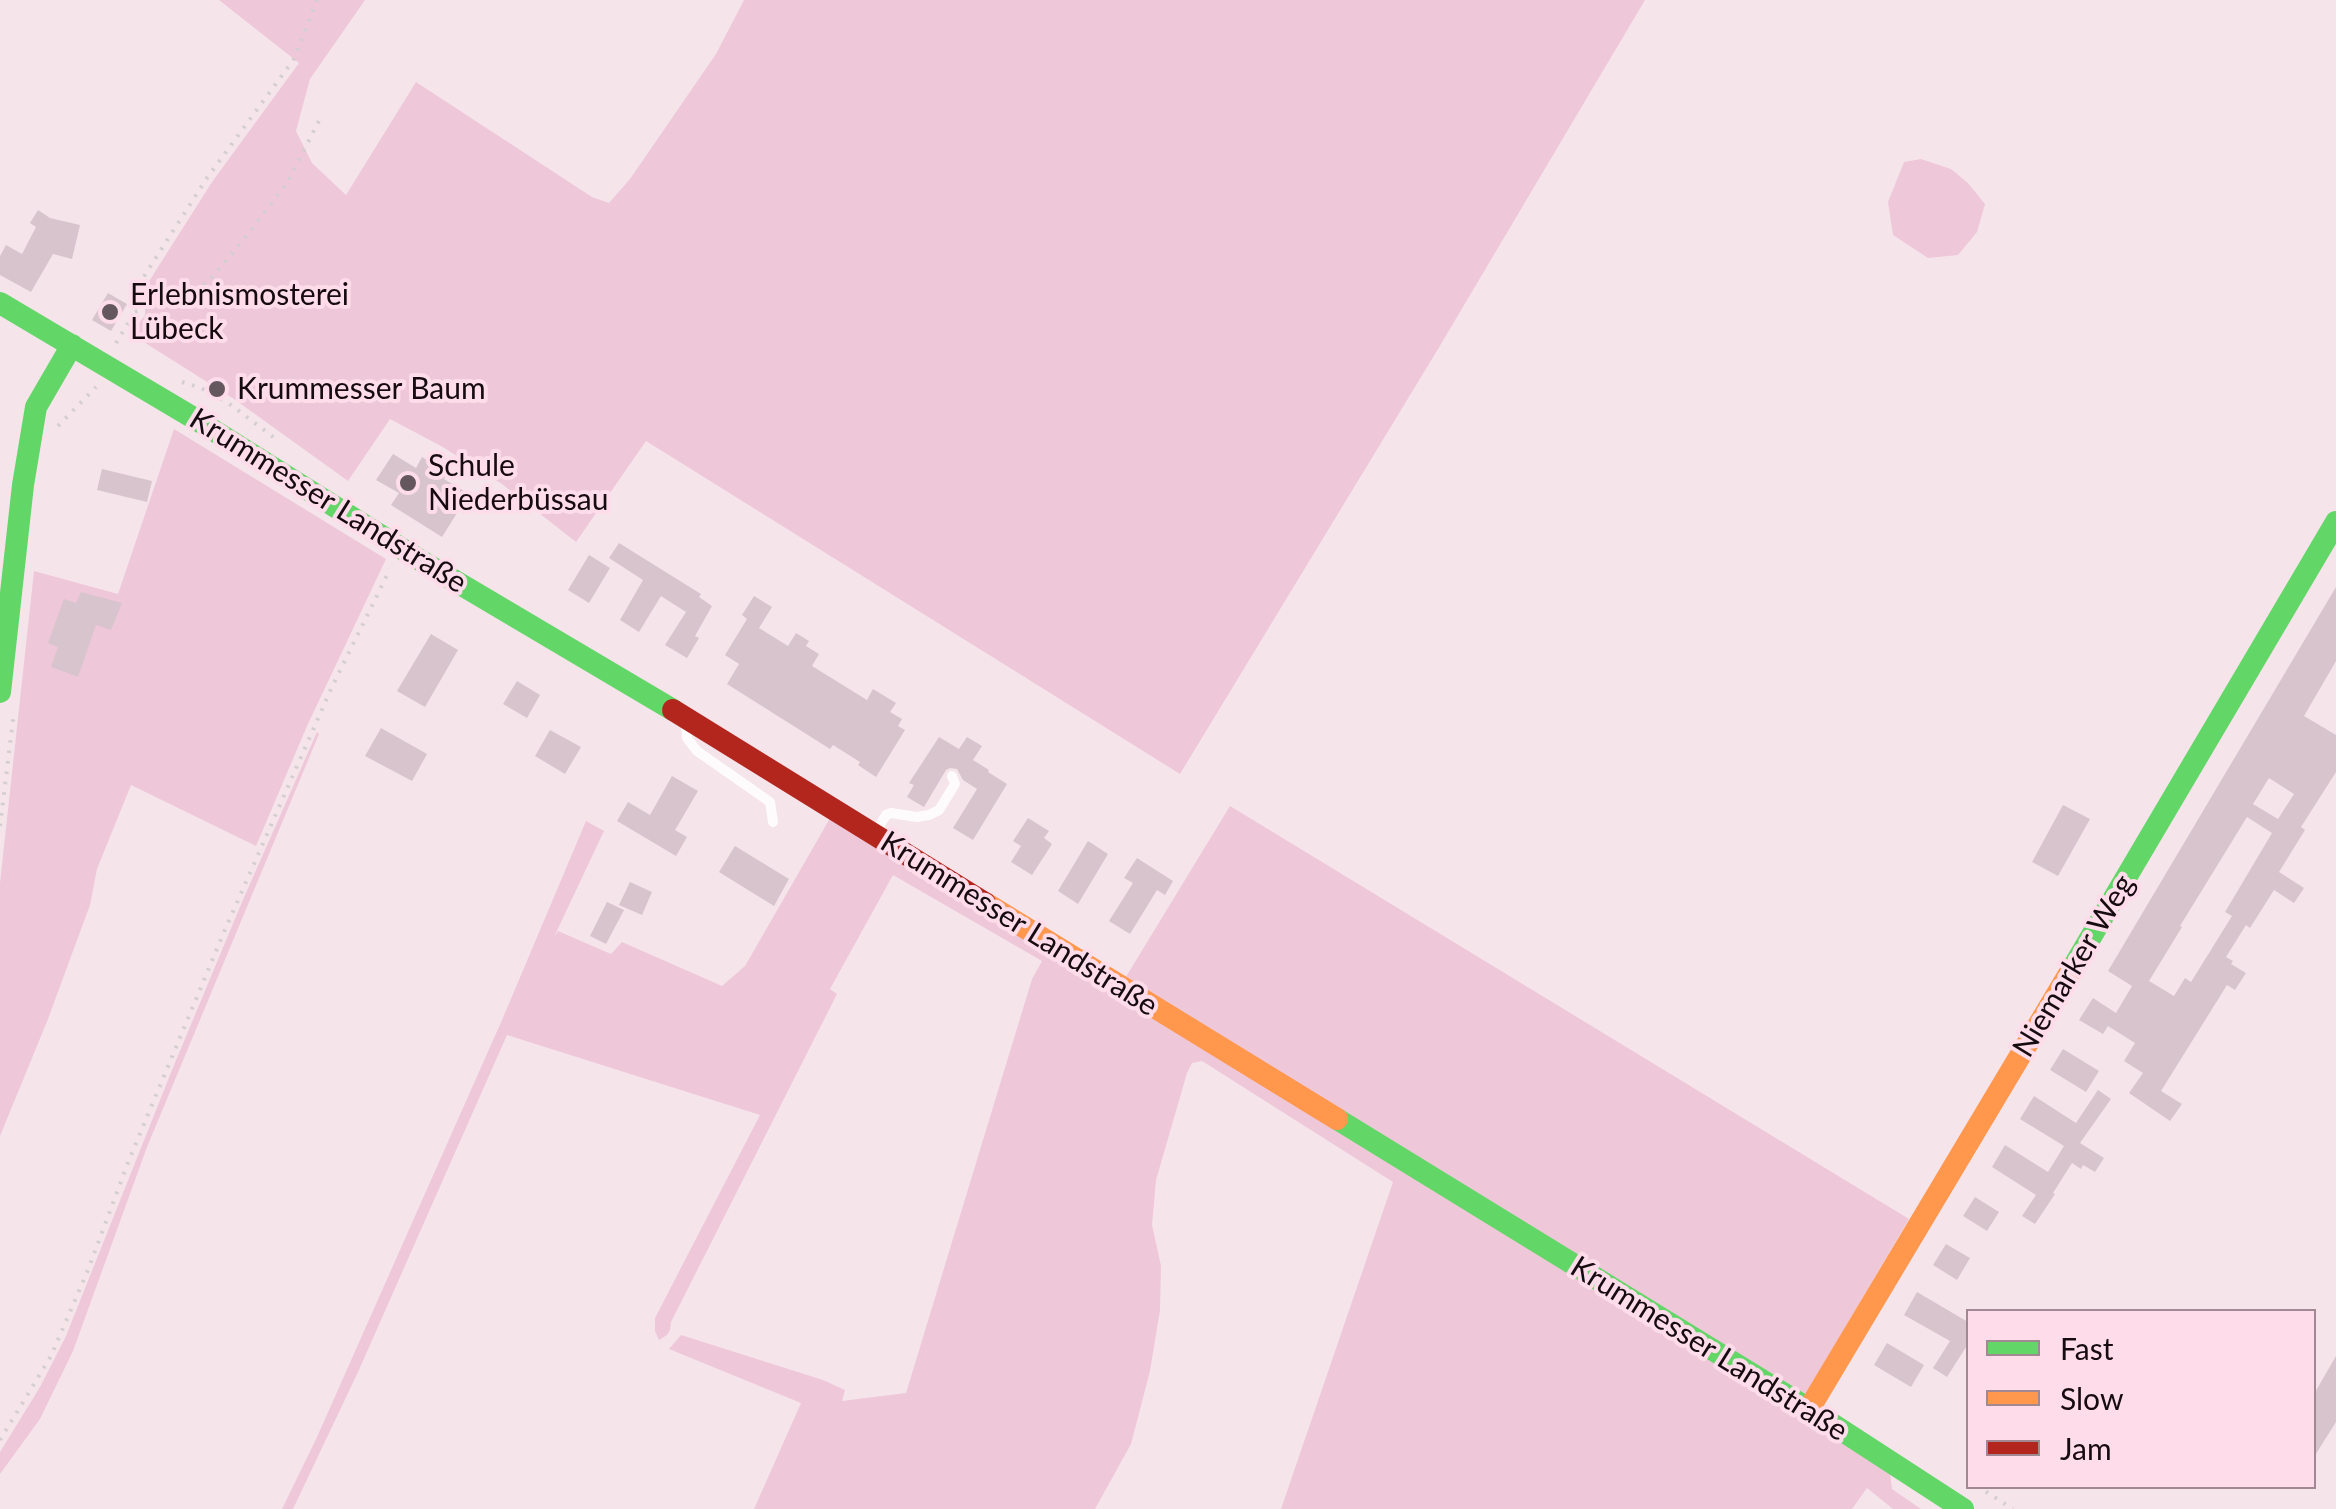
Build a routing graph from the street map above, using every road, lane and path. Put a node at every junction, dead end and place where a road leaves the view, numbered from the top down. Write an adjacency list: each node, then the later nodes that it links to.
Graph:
1 (317, 0): 4 (path)
2 (321, 117): 4 (path)
3 (0, 303): 5 (main road, Krummesser Landstraße)
4 (135, 312): 6 (path)
5 (72, 345): 6 (main road, Krummesser Landstraße); 9 (main road)
6 (103, 364): 8 (main road, Krummesser Landstraße)
7 (2336, 522): 14 (main road, Niemarker Weg)
8 (400, 548): 10 (main road, Krummesser Landstraße); 15 (path)
9 (0, 692)
10 (686, 717): 12 (lane); 13 (main road, Krummesser Landstraße)
11 (952, 776): 13 (lane)
12 (773, 822)
13 (874, 834): 14 (main road, Krummesser Landstraße)
14 (1809, 1409): 17 (main road, Krummesser Landstraße)
15 (0, 1440)
16 (1982, 1489): 18 (path)
17 (1963, 1509)
18 (2013, 1509)

